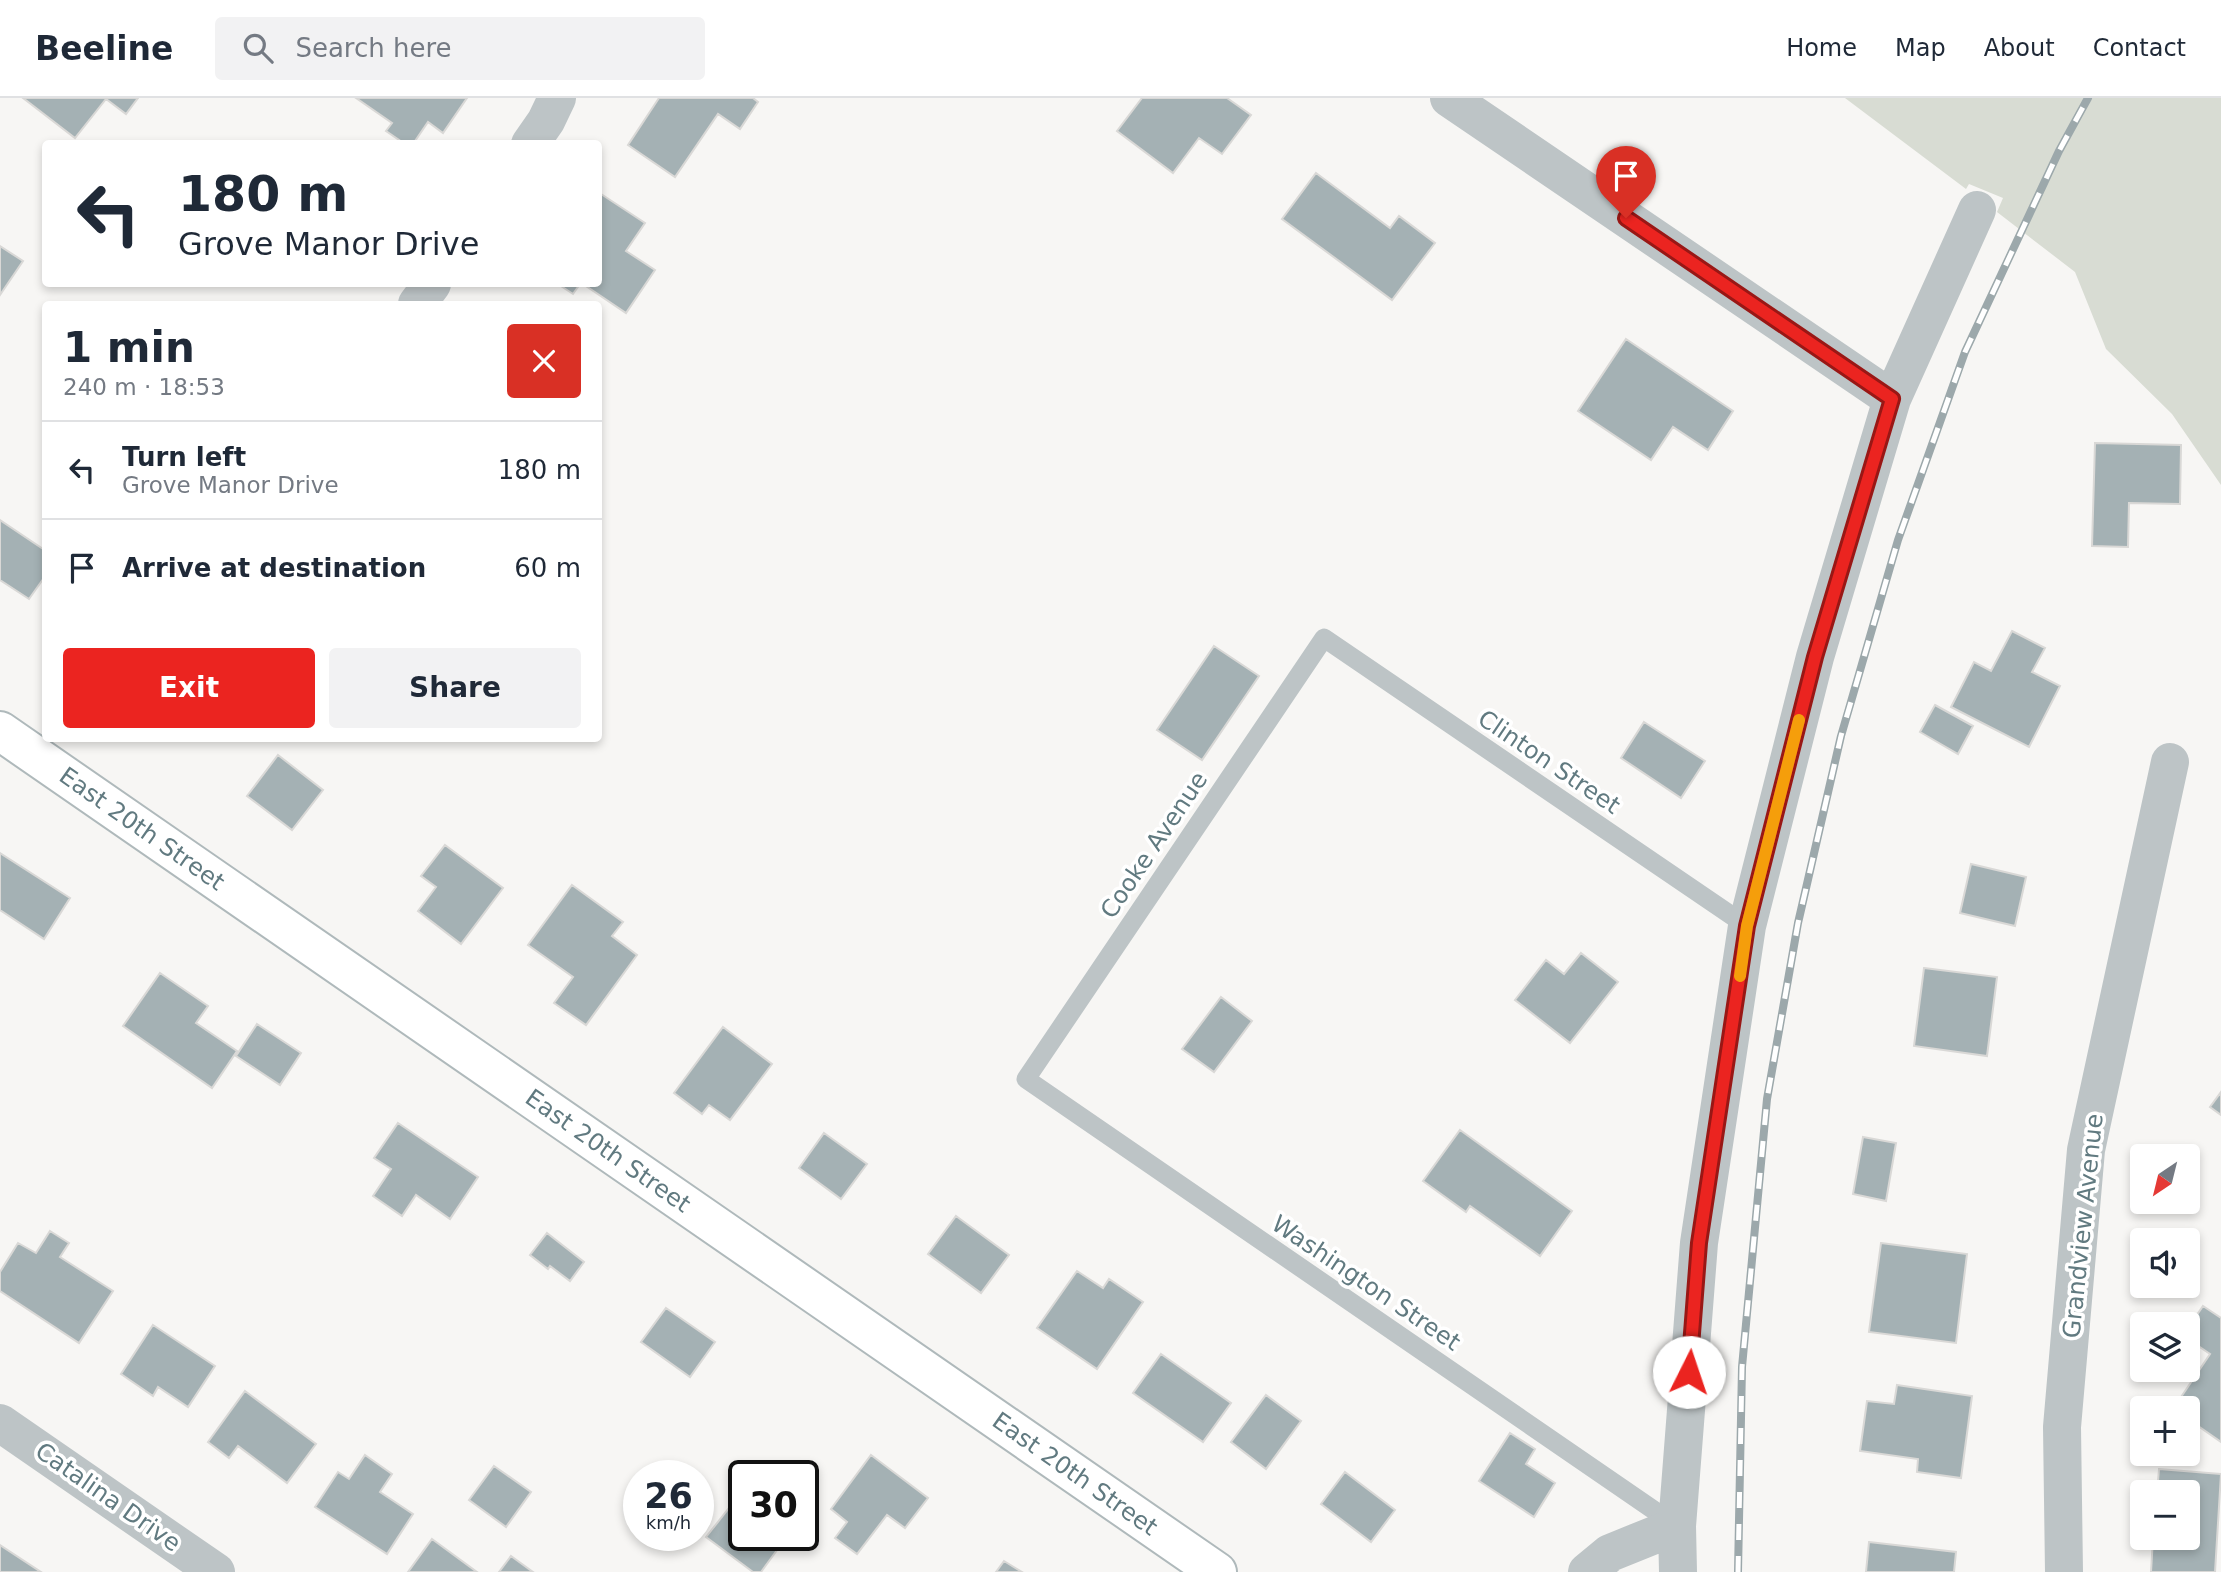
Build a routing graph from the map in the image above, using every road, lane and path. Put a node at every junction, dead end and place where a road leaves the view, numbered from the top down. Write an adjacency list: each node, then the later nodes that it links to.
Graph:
1 (557, 98): 3 (street)
2 (1449, 98): 5 (street)
3 (533, 140)
4 (1977, 211): 5 (street)
5 (1892, 399): 9 (street)
6 (1324, 638): 9 (lane, Clinton Street); 10 (lane, Cooke Avenue)
7 (0, 731): 14 (street, East 20th Street)
8 (2170, 762): 17 (street, Grandview Avenue)
9 (1747, 926): 12 (street)
10 (1026, 1079): 12 (lane, Washington Street)
11 (0, 1423): 13 (street, Catalina Drive)
12 (1677, 1527): 15 (street); 16 (street)
13 (216, 1572)
14 (1217, 1572)
15 (1587, 1572)
16 (1678, 1572)
17 (2064, 1572)

